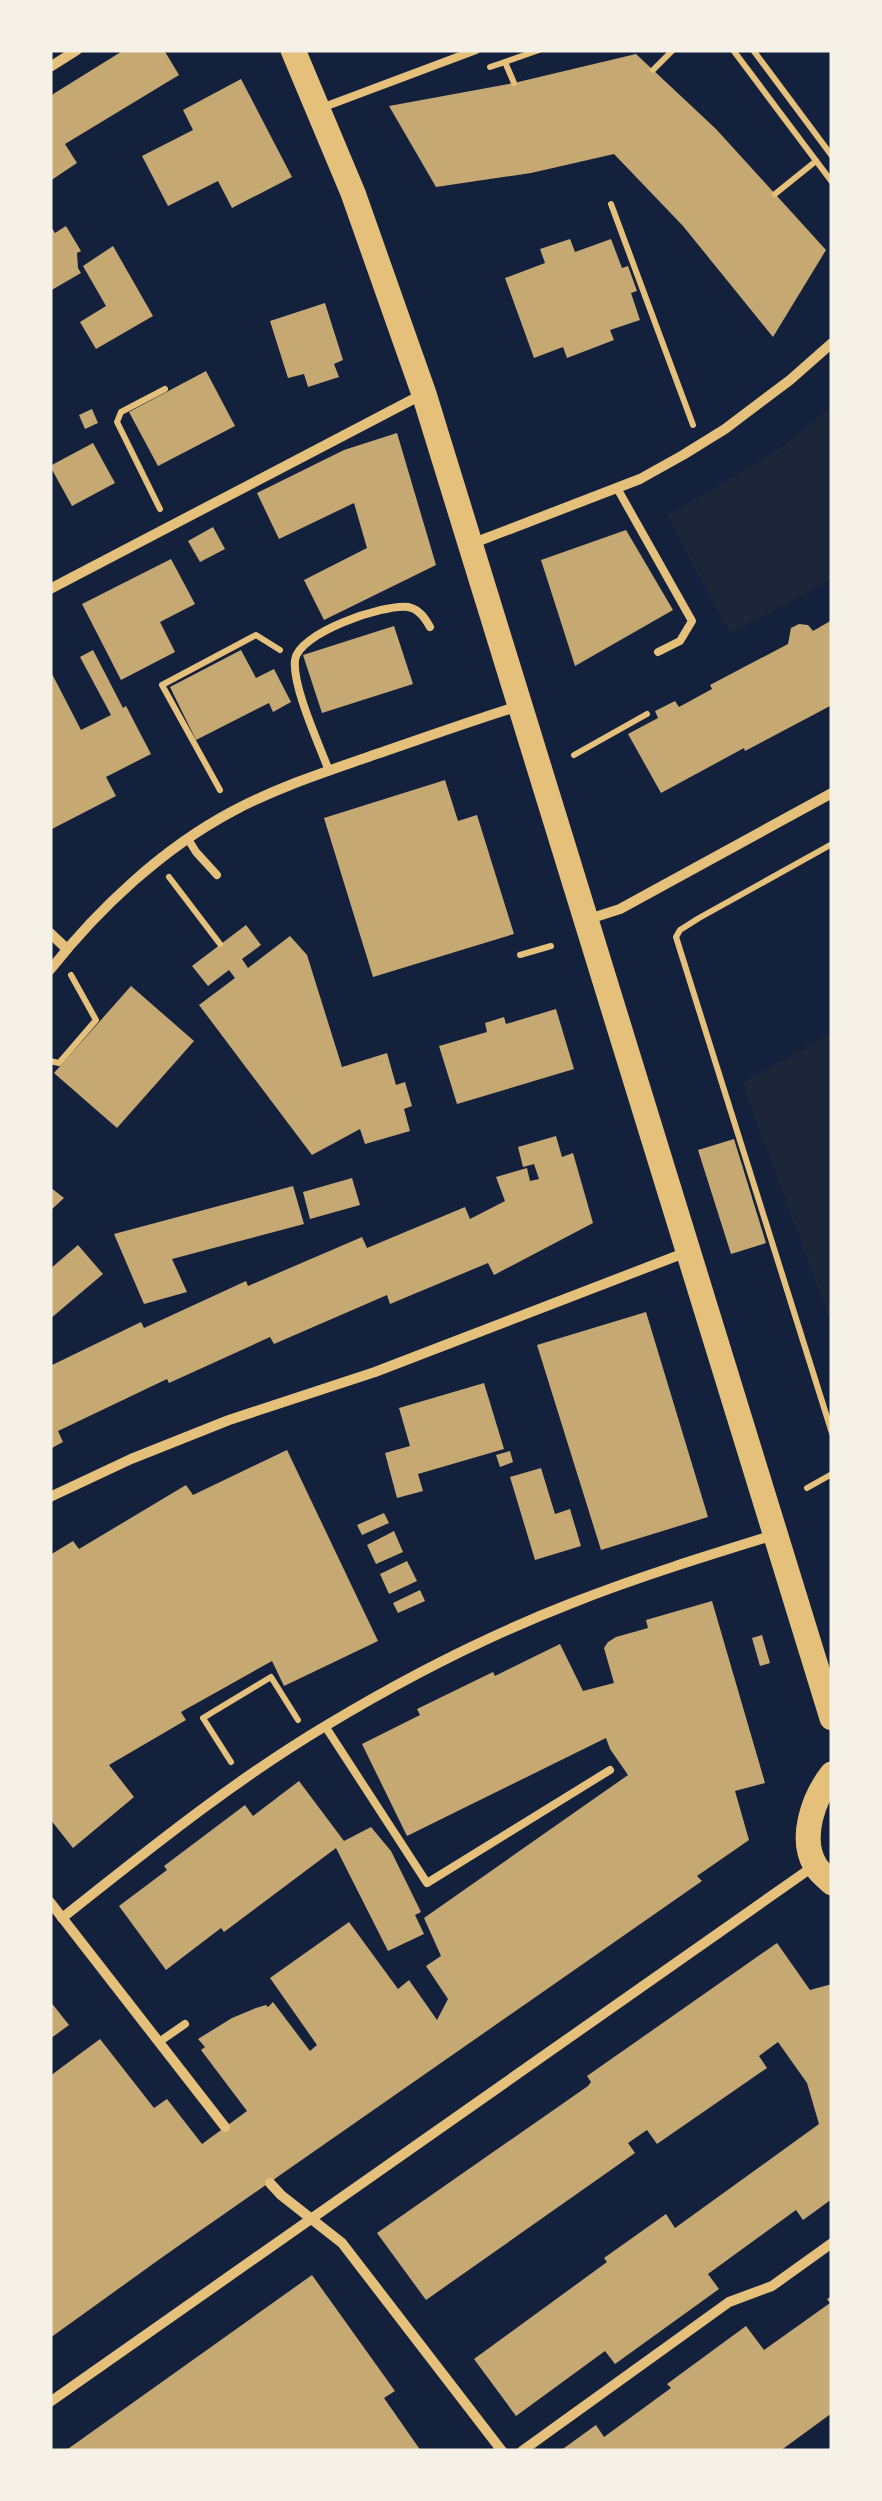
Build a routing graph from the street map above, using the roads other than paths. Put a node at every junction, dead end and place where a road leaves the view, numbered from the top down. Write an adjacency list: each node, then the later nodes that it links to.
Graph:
1 (78, 50): 4 (street)
2 (293, 50): 5 (main road)
3 (476, 50): 5 (lane)
4 (50, 67)
5 (320, 109): 7 (main road)
6 (832, 343): 8 (street)
7 (424, 394): 9 (main road); 10 (street)
8 (617, 488): 9 (street); 12 (lane)
9 (470, 544): 13 (main road)
10 (50, 589)
11 (430, 627): 14 (lane)
12 (658, 652)
13 (520, 706): 14 (street); 18 (main road)
14 (328, 770): 16 (street)
15 (832, 793): 18 (street)
16 (188, 839): 17 (lane); 20 (street)
17 (217, 875)
18 (586, 920): 22 (main road)
19 (50, 933): 20 (street)
20 (66, 949): 21 (street)
21 (50, 970)
22 (687, 1252): 23 (street); 24 (main road)
23 (50, 1497)
24 (775, 1535): 25 (main road); 26 (street)
25 (832, 1718)
26 (325, 1726): 27 (lane); 31 (street)
27 (610, 1770)
28 (832, 1774): 29 (main road)
29 (824, 1874): 36 (street)
30 (50, 1902): 31 (street)
31 (62, 1918): 33 (street)
32 (185, 2024): 33 (lane)
33 (159, 2042): 34 (street)
34 (225, 2128)
35 (270, 2183): 36 (street)
36 (314, 2219): 38 (street); 39 (street)
37 (832, 2243): 40 (street)
38 (50, 2402)
39 (502, 2451)
40 (522, 2451)

